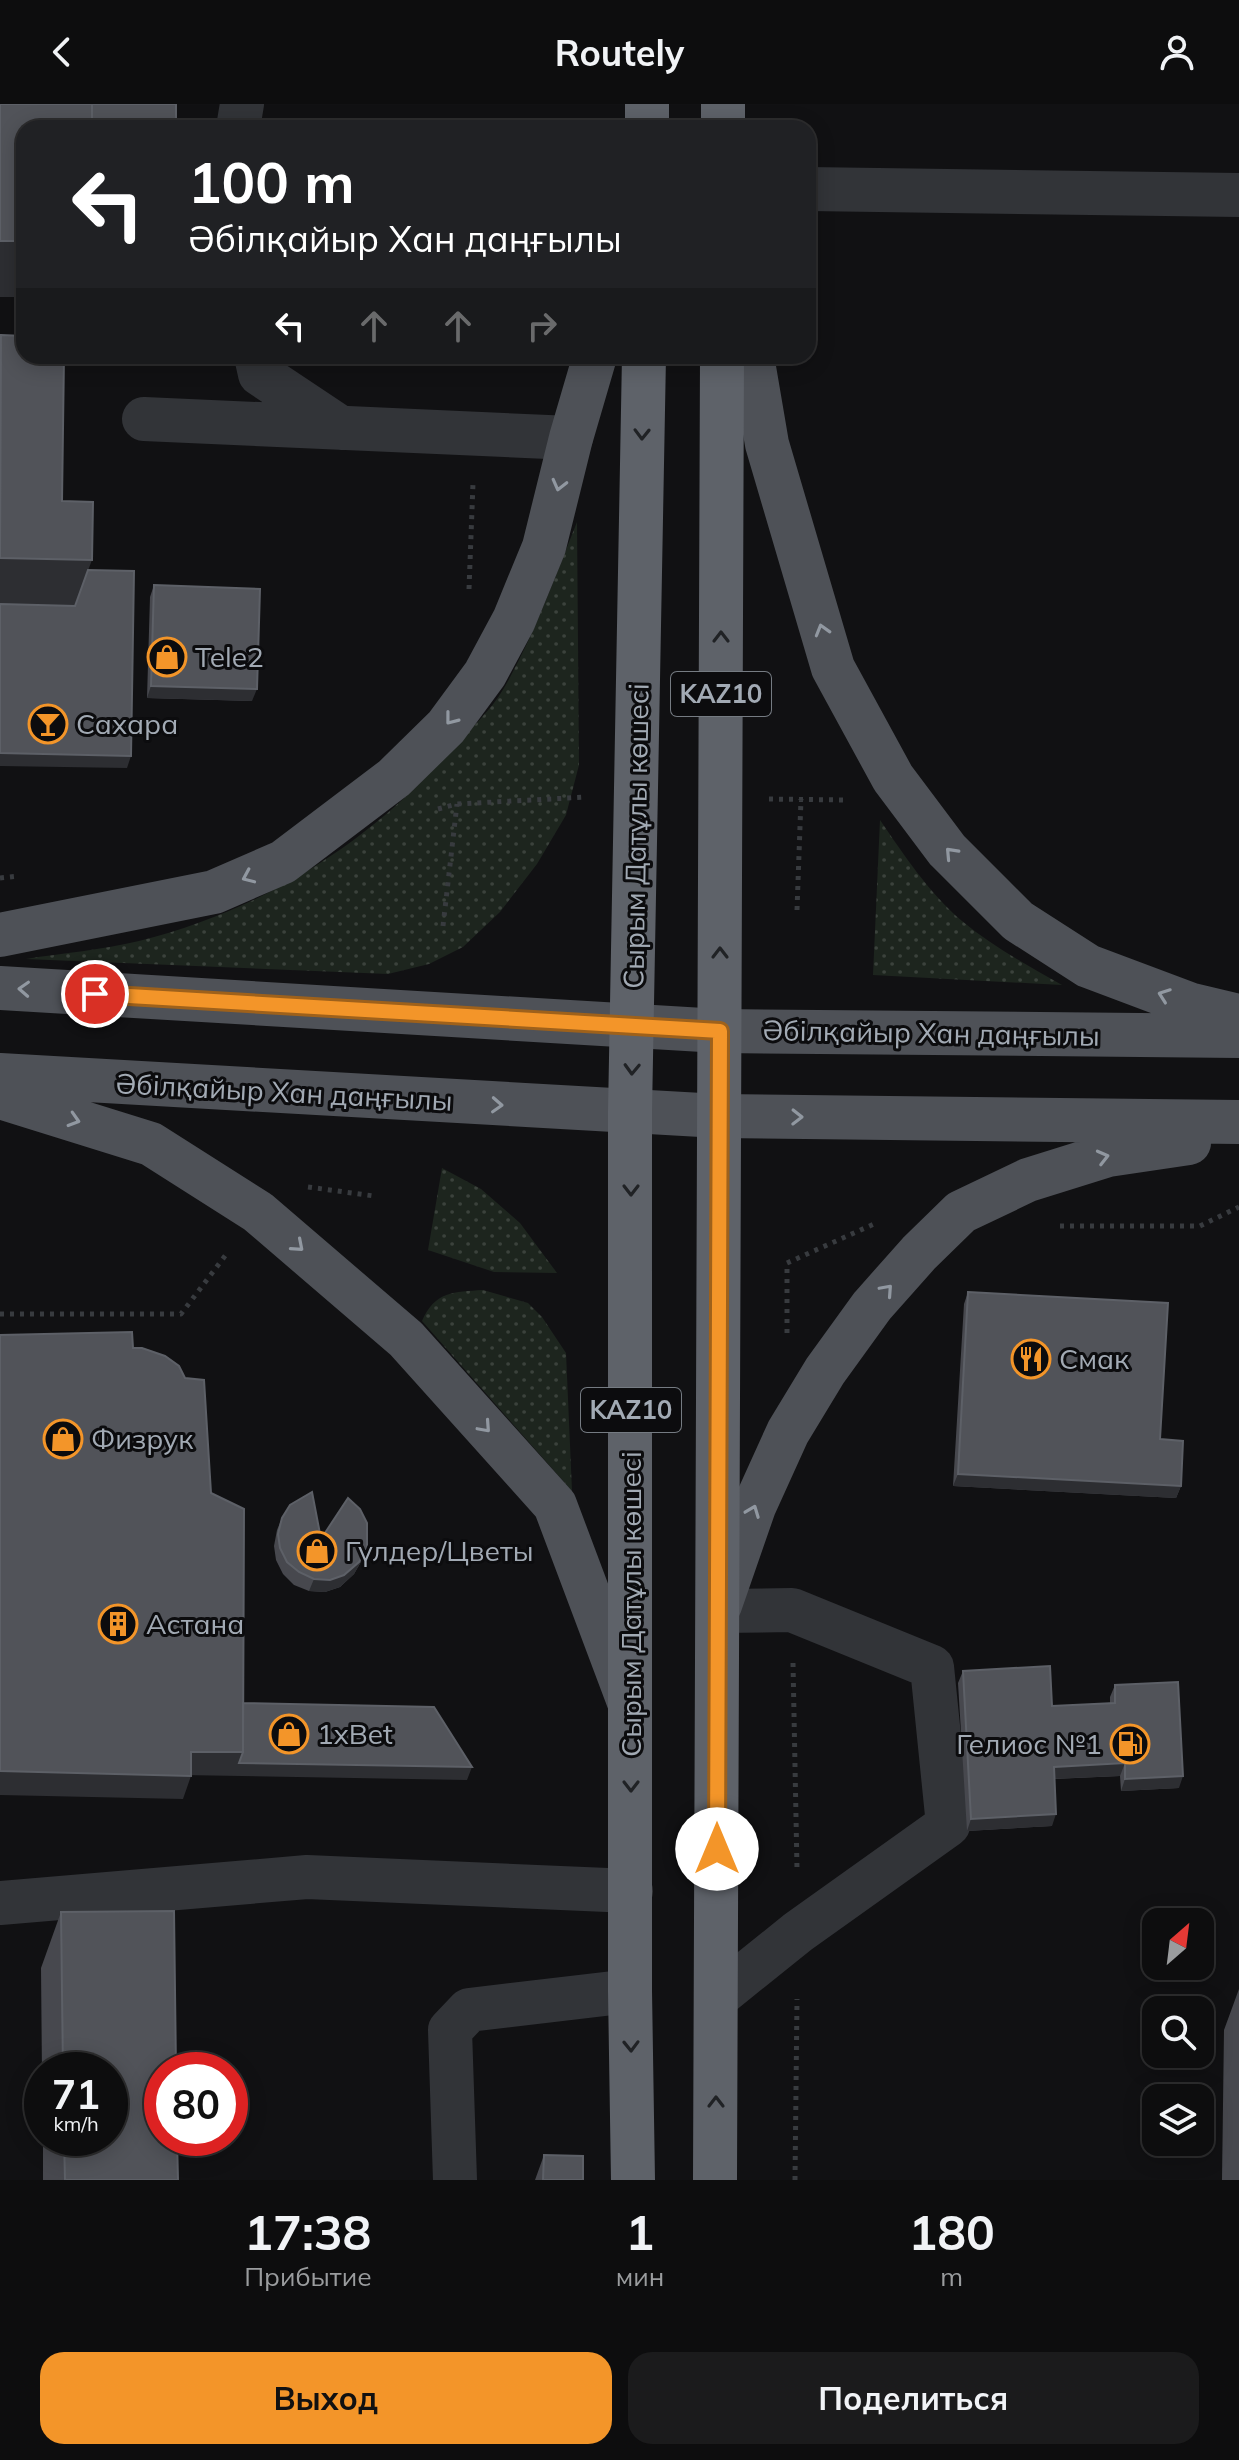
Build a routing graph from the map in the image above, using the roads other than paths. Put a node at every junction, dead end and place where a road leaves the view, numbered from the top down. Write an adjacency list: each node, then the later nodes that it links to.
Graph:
1 (816, 189): 2 (lane)
2 (1239, 195)
3 (258, 364): 9 (lane)
4 (593, 364): 10 (main road)
5 (644, 364): 14 (highway, Сырым Датұлы көшесі / KAZ10, one-way to 14)
6 (722, 364): 15 (highway, KAZ10, one-way to 6)
7 (753, 364): 13 (main road, one-way to 7)
8 (144, 419): 9 (lane)
9 (341, 428): 10 (lane)
10 (571, 438): 11 (main road, one-way to 11)
11 (0, 935)
12 (0, 988): 14 (main road, Әбілқайыр Хан даңғылы, one-way to 12)
13 (1239, 1016)
14 (633, 1025): 15 (main road, Әбілқайыр Хан даңғылы); 19 (highway, Сырым Датұлы көшесі / KAZ10, one-way to 19)
15 (720, 1031): 16 (main road, Әбілқайыр Хан даңғылы); 20 (highway, KAZ10)
16 (1239, 1036)
17 (0, 1075): 19 (main road, Әбілқайыр Хан даңғылы, one-way to 19)
18 (0, 1097): 24 (main road, one-way to 24)
19 (630, 1112): 20 (main road, Әбілқайыр Хан даңғылы); 24 (highway, Сырым Датұлы көшесі / KAZ10, one-way to 24)
20 (719, 1116): 21 (main road, Әбілқайыр Хан даңғылы, one-way to 21); 23 (highway, KAZ10)
21 (1239, 1122)
22 (1239, 1136): 23 (main road, one-way to 22)
23 (718, 1611): 28 (highway, KAZ10); 28 (lane)
24 (631, 1708): 25 (highway, Сырым Датұлы көшесі / KAZ10, one-way to 25)
25 (631, 1891): 26 (lane); 27 (highway, Сырым Датұлы көшесі / KAZ10)
26 (0, 1903)
27 (630, 1991): 29 (lane); 30 (highway, Сырым Датұлы көшесі / KAZ10, one-way to 30)
28 (716, 1998): 31 (highway, KAZ10, one-way to 28)
29 (455, 2180)
30 (633, 2180)
31 (715, 2180)

